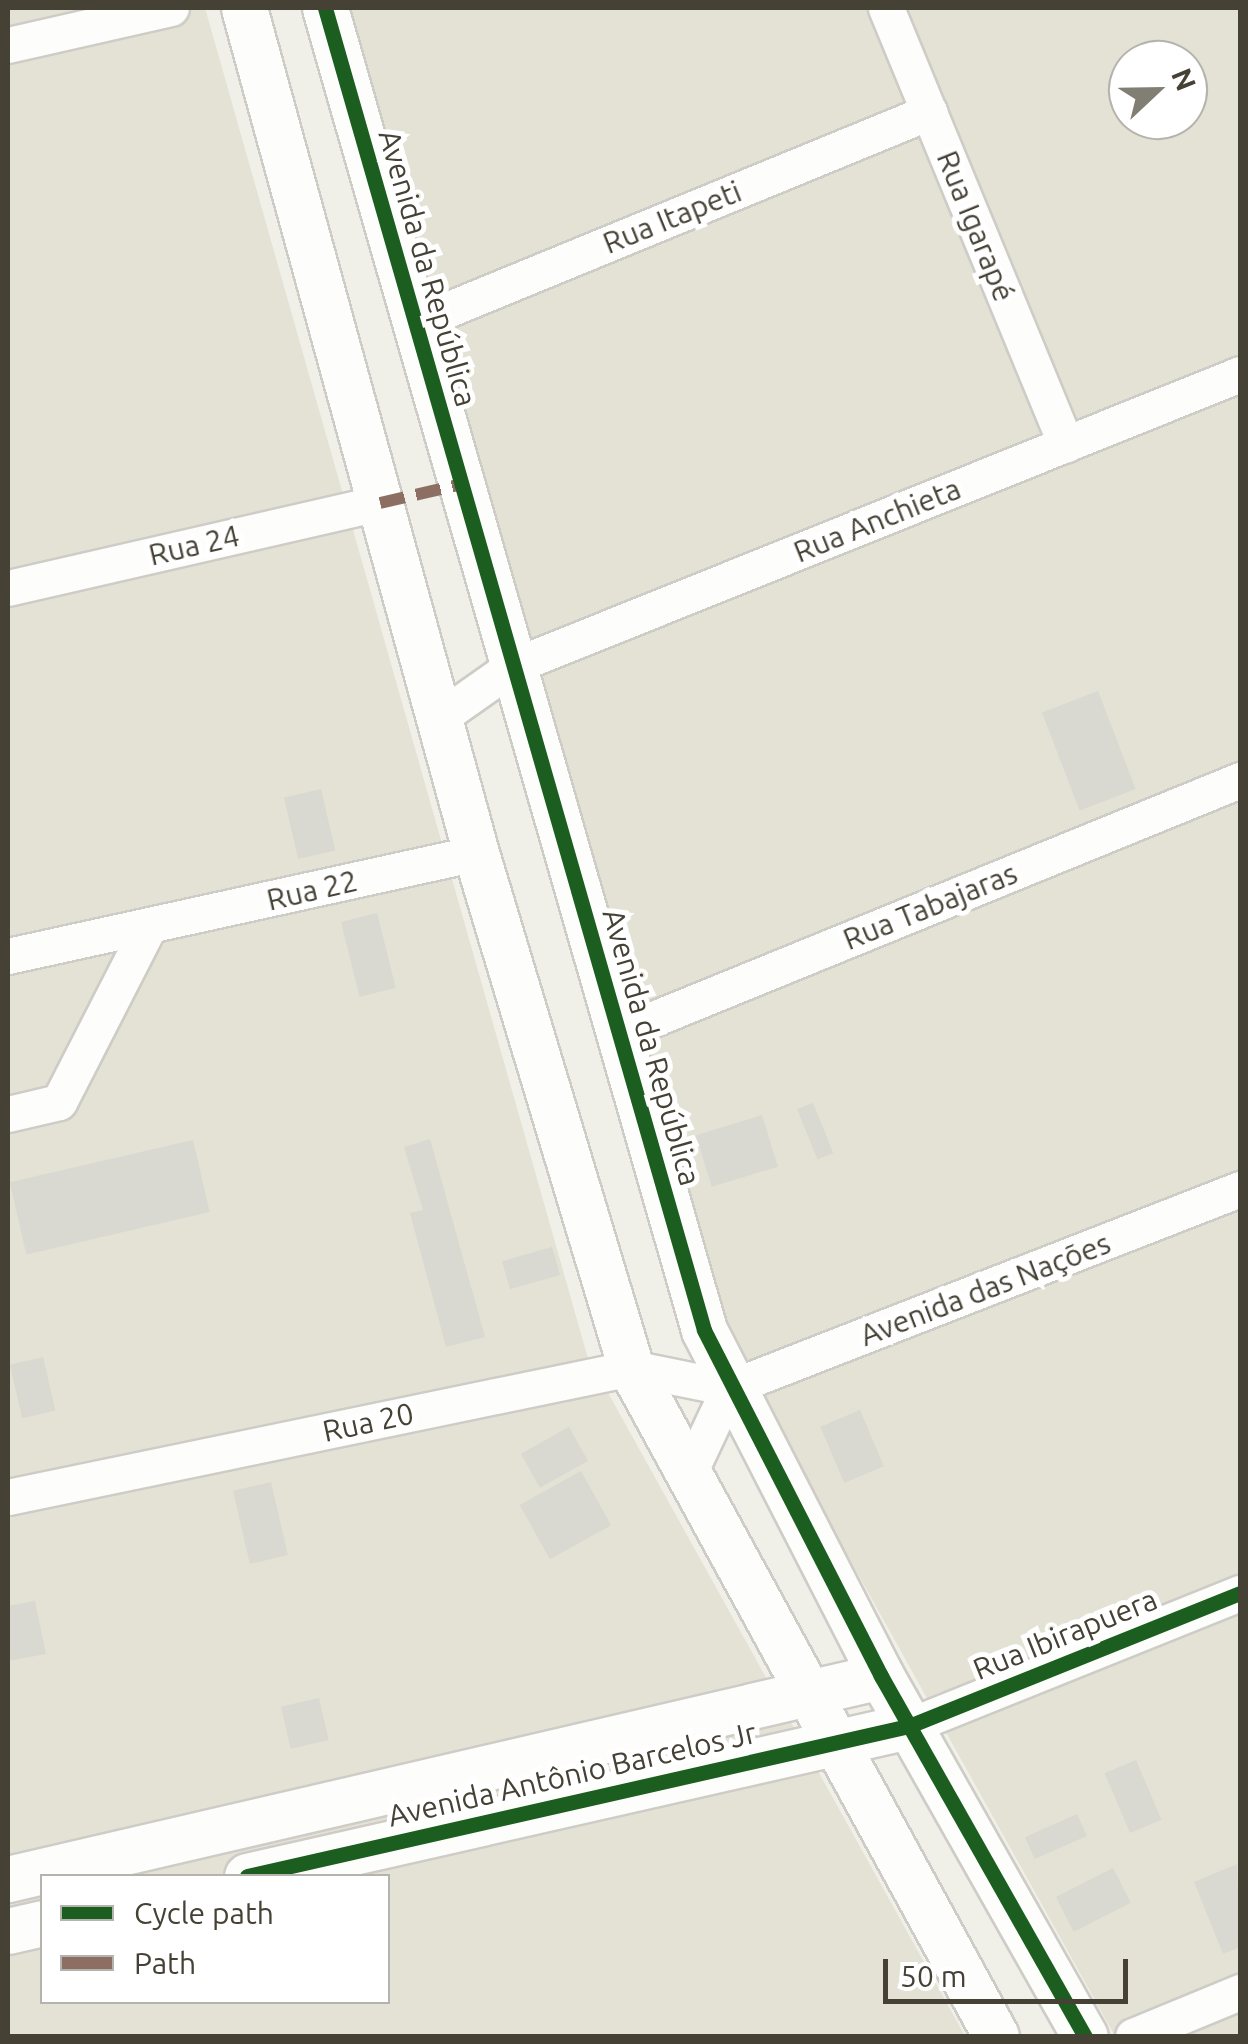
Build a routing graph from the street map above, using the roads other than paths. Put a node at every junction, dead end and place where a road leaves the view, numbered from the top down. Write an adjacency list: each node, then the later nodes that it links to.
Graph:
1 (172, 8): 5 (street)
2 (244, 8): 10 (street)
3 (325, 8): 7 (street, Avenida da República)
4 (886, 8): 6 (street, Rua Igarapé)
5 (8, 45)
6 (929, 112): 7 (street, Rua Itapeti); 9 (street, Rua Igarapé)
7 (415, 323): 12 (street, Avenida da República)
8 (1240, 374): 9 (street, Rua Anchieta)
9 (1066, 444): 12 (street, Rua Anchieta)
10 (380, 503): 11 (street, Rua 24); 13 (street)
11 (8, 588)
12 (514, 666): 13 (street, Rua Anchieta); 18 (street, Avenida da República)
13 (439, 718): 15 (street)
14 (1240, 780): 18 (street, Rua Tabajaras)
15 (476, 853): 16 (street, Rua 22); 21 (street)
16 (148, 926): 17 (street, Rua 22); 19 (street)
17 (8, 956)
18 (619, 1032): 22 (street, Avenida da República)
19 (8, 1114)
20 (1240, 1189): 22 (street, Avenida das Nações)
21 (632, 1368): 22 (street, Rua 20); 23 (street); 24 (street, Rua 20)
22 (729, 1388): 23 (street); 26 (street, Avenida da República)
23 (688, 1475): 27 (street)
24 (8, 1497)
25 (1240, 1593): 28 (street, Rua Ibirapuera)
26 (881, 1676): 27 (street, Avenida Antônio Barcelos Jr); 28 (street, Avenida da República)
27 (804, 1693): 29 (street); 31 (street, Avenida Antônio Barcelos Jr)
28 (909, 1726): 29 (street, Avenida Antônio Barcelos Jr); 36 (street, Avenida da República)
29 (832, 1743): 30 (street, Avenida Antônio Barcelos Jr); 35 (street)
30 (256, 1874)
31 (8, 1879)
32 (40, 1923): 33 (street)
33 (8, 1931)
34 (1240, 1992): 37 (street)
35 (996, 2036)
36 (1084, 2036)
37 (1133, 2036)

